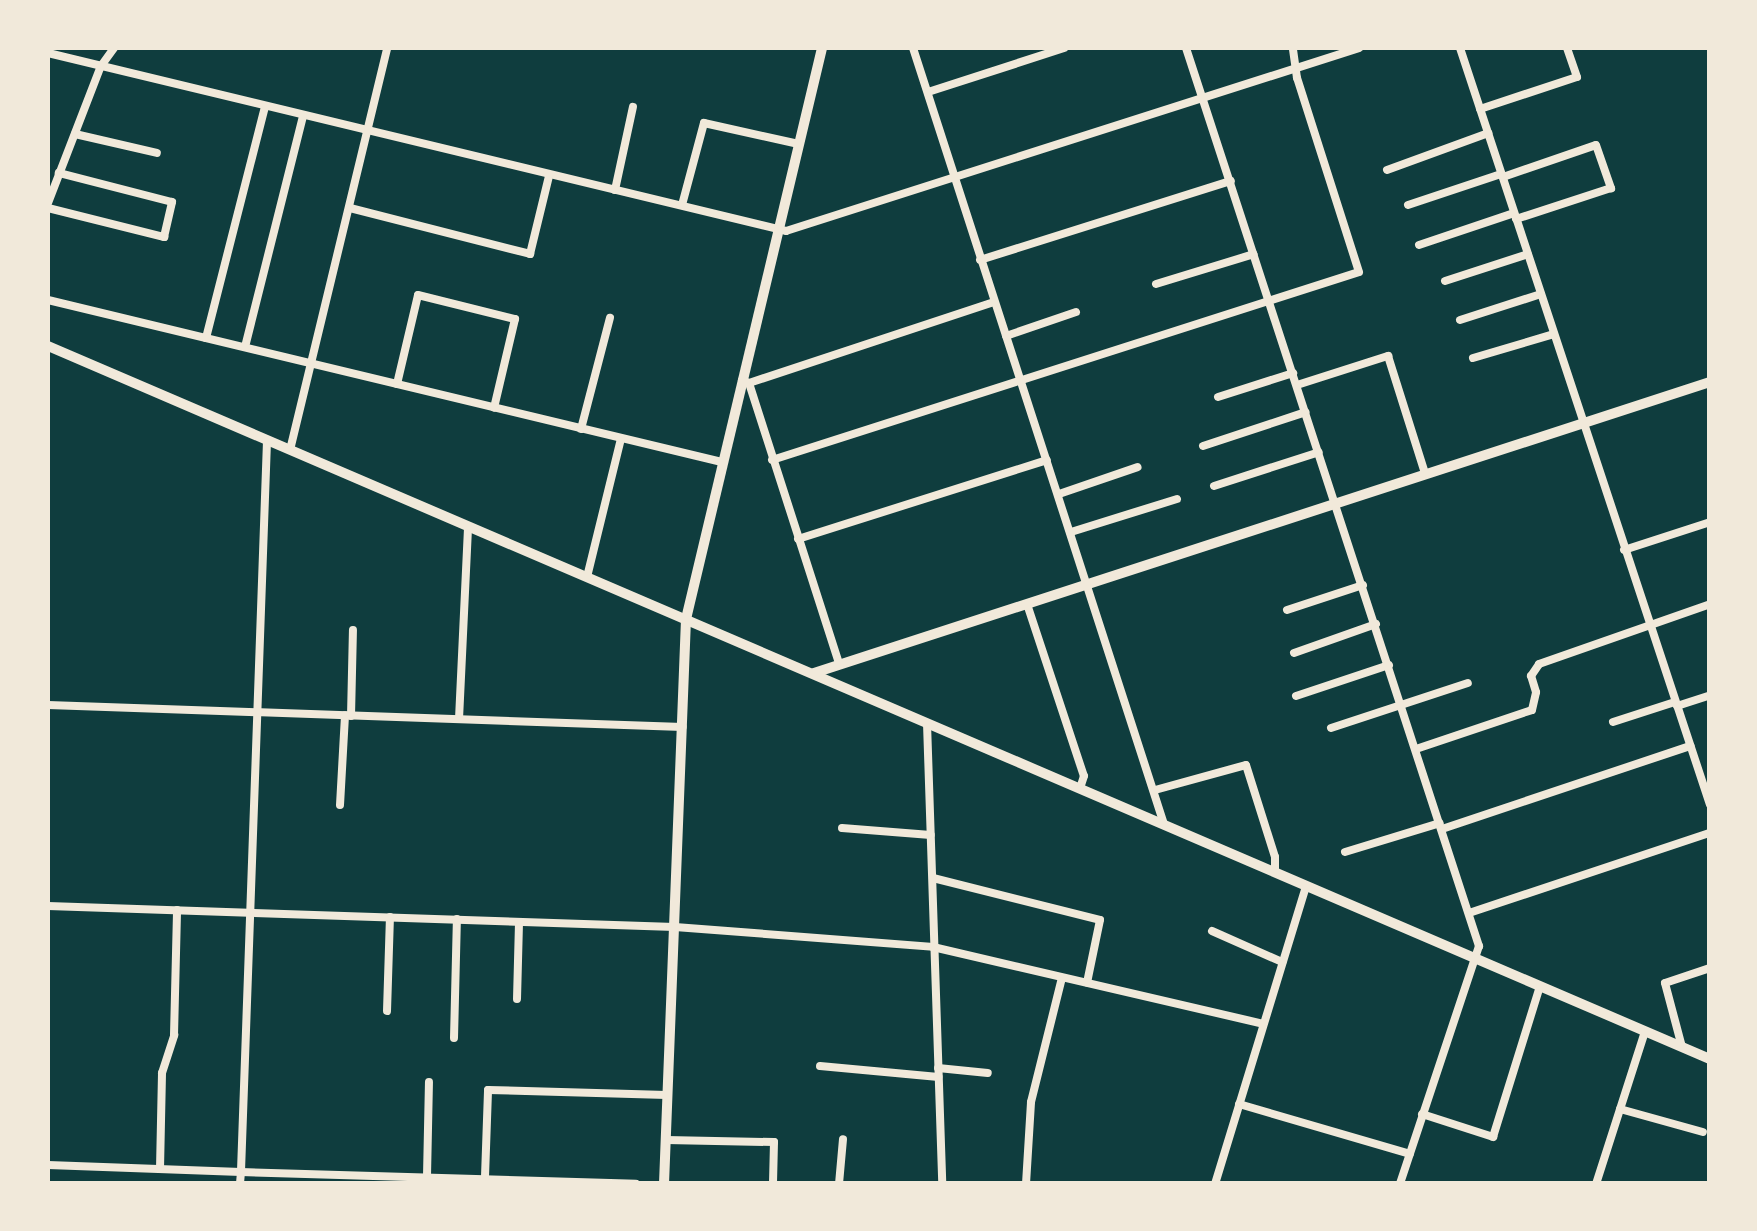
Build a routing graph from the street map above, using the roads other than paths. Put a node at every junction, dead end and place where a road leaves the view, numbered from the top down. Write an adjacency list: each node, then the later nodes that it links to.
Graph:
1 (114, 48): 12 (street)
2 (387, 48): 20 (street)
3 (822, 48): 23 (street)
4 (913, 48): 14 (street)
5 (1064, 48): 14 (street)
6 (1186, 48): 15 (street)
7 (1293, 48): 13 (street)
8 (1359, 48): 13 (street)
9 (1460, 48): 18 (street)
10 (1567, 48): 18 (street)
11 (48, 53): 12 (street)
12 (101, 66): 16 (street); 21 (street)
13 (1297, 68): 15 (street); 46 (street)
14 (928, 92): 29 (street)
15 (1204, 97): 29 (street); 30 (street)
16 (265, 106): 19 (street); 53 (street)
17 (633, 108): 31 (street)
18 (1480, 109): 22 (street)
19 (303, 116): 20 (street); 55 (street)
20 (368, 131): 28 (street); 35 (street)
21 (75, 134): 24 (street); 26 (street)
22 (1488, 134): 25 (street); 27 (street)
23 (799, 144): 34 (street); 37 (street)
24 (157, 153)
25 (1387, 170)
26 (59, 173): 32 (street); 32 (street)
27 (1502, 175): 33 (street); 36 (street); 36 (street)
28 (549, 176): 31 (street); 35 (street)
29 (955, 178): 37 (street); 41 (street)
30 (1230, 180): 39 (street); 41 (street)
31 (615, 190): 34 (street)
32 (48, 205)
33 (1408, 205)
34 (682, 206): 37 (street)
35 (350, 208): 57 (street)
36 (1515, 216): 38 (street); 40 (street)
37 (778, 230): 60 (street)
38 (1419, 245)
39 (1254, 254): 43 (street); 46 (street)
40 (1528, 254): 42 (street); 44 (street)
41 (980, 260): 47 (street)
42 (1445, 281)
43 (1156, 284)
44 (1541, 294): 50 (street); 51 (street)
45 (48, 300): 53 (street)
46 (1268, 300): 58 (street); 59 (street)
47 (994, 302): 52 (street); 60 (street)
48 (1076, 312): 52 (street)
49 (610, 318): 68 (street)
50 (1460, 320)
51 (1554, 334): 56 (street); 67 (street)
52 (1006, 336): 59 (street)
53 (206, 338): 55 (street)
54 (48, 346): 70 (street)
55 (246, 347): 57 (street)
56 (1474, 358)
57 (312, 362): 62 (street); 72 (street)
58 (1293, 373): 63 (street); 64 (street)
59 (1021, 381): 74 (street); 75 (street)
60 (746, 382): 74 (street); 76 (street)
61 (1710, 382): 67 (street)
62 (397, 384): 65 (street); 65 (street)
63 (1297, 385): 66 (street); 78 (street)
64 (1218, 397)
65 (494, 408): 68 (street)
66 (1306, 412): 71 (street); 73 (street)
67 (1584, 424): 78 (street); 87 (street)
68 (581, 429): 69 (street)
69 (621, 439): 76 (street); 88 (street)
70 (267, 441): 72 (street); 108 (street)
71 (1203, 446)
72 (290, 450): 84 (street)
73 (1319, 452): 79 (street); 82 (street)
74 (772, 460): 86 (street)
75 (1047, 460): 80 (street); 86 (street)
76 (722, 462): 94 (street)
77 (1138, 467): 80 (street)
78 (1425, 473): 82 (street)
79 (1214, 486)
80 (1059, 494): 85 (street)
81 (1176, 498): 85 (street)
82 (1336, 502): 89 (street); 90 (street)
83 (1710, 522): 87 (street)
84 (468, 526): 88 (street); 110 (street)
85 (1071, 532): 89 (street)
86 (798, 539): 99 (street)
87 (1624, 550): 96 (street)
88 (588, 577): 94 (street)
89 (1089, 584): 91 (street); 119 (street)
90 (1363, 585): 93 (street); 95 (street)
91 (1028, 604): 99 (street); 118 (street)
92 (1710, 604): 96 (street)
93 (1287, 610)
94 (686, 619): 101 (street); 113 (street)
95 (1376, 624): 98 (street); 100 (street)
96 (1650, 626): 107 (street); 116 (street)
97 (353, 630): 109 (street)
98 (1294, 653)
99 (839, 664): 101 (street)
100 (1389, 665): 104 (street); 106 (street)
101 (813, 673): 112 (street)
102 (1468, 683): 106 (street)
103 (1710, 695): 107 (street)
104 (1296, 696)
105 (48, 704): 108 (street)
106 (1402, 704): 114 (street); 116 (street)
107 (1676, 704): 111 (street); 115 (street)
108 (256, 712): 109 (street); 133 (street)
109 (348, 716): 110 (street); 120 (street)
110 (459, 719): 113 (street)
111 (1612, 722)
112 (928, 723): 118 (street); 126 (street)
113 (683, 727): 138 (street)
114 (1331, 728)
115 (1690, 746): 117 (street); 123 (street)
116 (1416, 749): 123 (street)
117 (1706, 780): 121 (street)
118 (1080, 788): 122 (street)
119 (1156, 790): 122 (street); 128 (street)
120 (340, 805)
121 (1710, 805)
122 (1164, 824): 128 (street)
123 (1441, 826): 127 (street); 134 (street)
124 (842, 828): 126 (street)
125 (1710, 833): 134 (street)
126 (931, 836): 129 (street)
127 (1346, 852)
128 (1275, 872): 130 (street)
129 (933, 878): 140 (street); 145 (street)
130 (1306, 886): 141 (street); 142 (street)
131 (48, 906): 132 (street)
132 (177, 910): 133 (street); 167 (street)
133 (250, 912): 135 (street); 168 (street)
134 (1469, 913): 141 (street)
135 (390, 917): 136 (street); 148 (street)
136 (457, 920): 137 (street); 151 (street)
137 (519, 922): 138 (street); 147 (street)
138 (675, 927): 140 (street); 158 (street)
139 (1212, 932): 142 (street)
140 (933, 947): 144 (street); 155 (street)
141 (1476, 958): 146 (street); 161 (street)
142 (1282, 962): 149 (street)
143 (1710, 968): 152 (street)
144 (1062, 978): 145 (street); 177 (street)
145 (1087, 983): 149 (street)
146 (1540, 986): 150 (street); 161 (street)
147 (516, 1000)
148 (387, 1011)
149 (1263, 1024): 159 (street)
150 (1645, 1032): 152 (street); 160 (street)
151 (454, 1038)
152 (1682, 1048): 153 (street)
153 (1710, 1059)
154 (820, 1066): 155 (street)
155 (938, 1072): 156 (street); 176 (street)
156 (988, 1073)
157 (430, 1082): 169 (street)
158 (667, 1095): 163 (street); 170 (street)
159 (1238, 1104): 165 (street); 178 (street)
160 (1620, 1108): 162 (street); 180 (street)
161 (1422, 1114): 165 (street)
162 (1703, 1132)
163 (666, 1140): 173 (street); 174 (street)
164 (843, 1140): 175 (street)
165 (1410, 1154): 179 (street)
166 (48, 1165): 167 (street)
167 (160, 1169): 168 (street)
168 (240, 1172): 169 (street); 171 (street)
169 (427, 1176): 170 (street)
170 (485, 1178): 172 (street)
171 (240, 1184)
172 (636, 1184)
173 (664, 1184)
174 (773, 1184)
175 (838, 1184)
176 (942, 1184)
177 (1026, 1184)
178 (1215, 1184)
179 (1400, 1184)
180 (1596, 1184)

